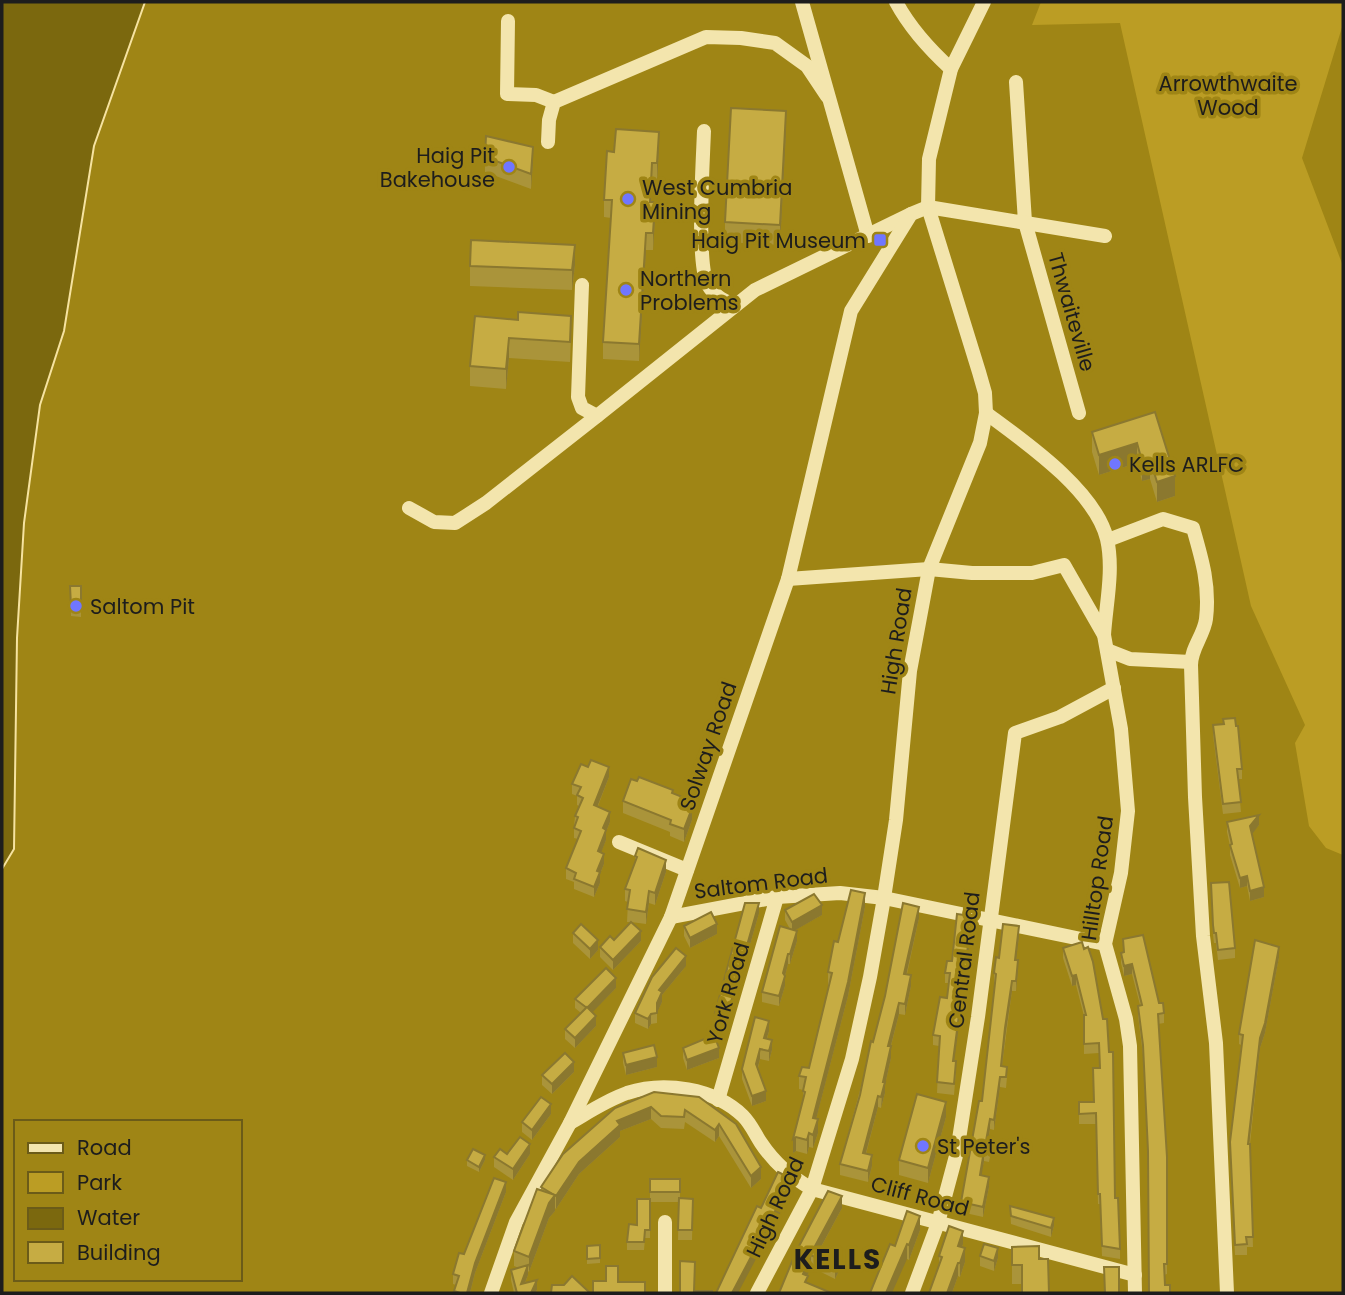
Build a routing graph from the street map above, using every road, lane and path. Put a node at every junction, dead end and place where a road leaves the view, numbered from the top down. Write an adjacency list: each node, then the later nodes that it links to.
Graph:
1 (802, 2): 7 (street)
2 (896, 2): 5 (street)
3 (984, 2): 5 (street, High Road)
4 (508, 21): 8 (street)
5 (951, 69): 11 (street, High Road)
6 (1016, 82): 13 (street, Thwaiteville)
7 (827, 96): 8 (street); 14 (street)
8 (554, 102): 10 (street)
9 (704, 131): 17 (street)
10 (548, 142)
11 (928, 207): 12 (street); 13 (street, Thwaiteville); 18 (street, High Road)
12 (911, 214): 14 (street); 24 (street, Solway Road)
13 (1025, 222): 15 (street, Thwaiteville); 19 (street, Thwaiteville)
14 (868, 236): 17 (street)
15 (1105, 236)
16 (582, 285): 20 (street)
17 (733, 305): 20 (street)
18 (986, 413): 22 (street, Hilltop Road); 23 (street, High Road)
19 (1079, 413)
20 (597, 416): 21 (street)
21 (409, 508)
22 (1108, 540): 25 (street, Hilltop Road); 26 (street)
23 (929, 569): 24 (street); 25 (street, Hilltop Road); 31 (street, High Road)
24 (788, 579): 29 (street, Solway Road)
25 (1105, 643): 26 (street); 27 (street, Hilltop Road)
26 (1191, 662): 46 (street)
27 (1114, 688): 33 (street, Central Road); 34 (street, Hilltop Road)
28 (619, 842): 29 (street)
29 (687, 870): 32 (street, Solway Road)
30 (777, 897): 31 (street, Saltom Road); 32 (street, Saltom Road); 35 (street, York Road)
31 (884, 898): 33 (street, Saltom Road); 37 (street, High Road)
32 (671, 916): 36 (street, Solway Road)
33 (990, 920): 34 (street, Saltom Road); 39 (street, Central Road)
34 (1105, 944): 40 (street, Hilltop Road)
35 (719, 1100): 36 (street, Cliff Road); 37 (street, Cliff Road)
36 (570, 1123): 41 (street, Solway Road)
37 (812, 1189): 39 (street, Cliff Road); 43 (street, High Road)
38 (665, 1222): 42 (street)
39 (938, 1223): 40 (street, Cliff Road); 44 (street, Central Road)
40 (1135, 1275): 45 (street, Hilltop Road)
41 (491, 1293)
42 (665, 1293)
43 (757, 1293)
44 (912, 1293)
45 (1135, 1293)
46 (1227, 1293)

